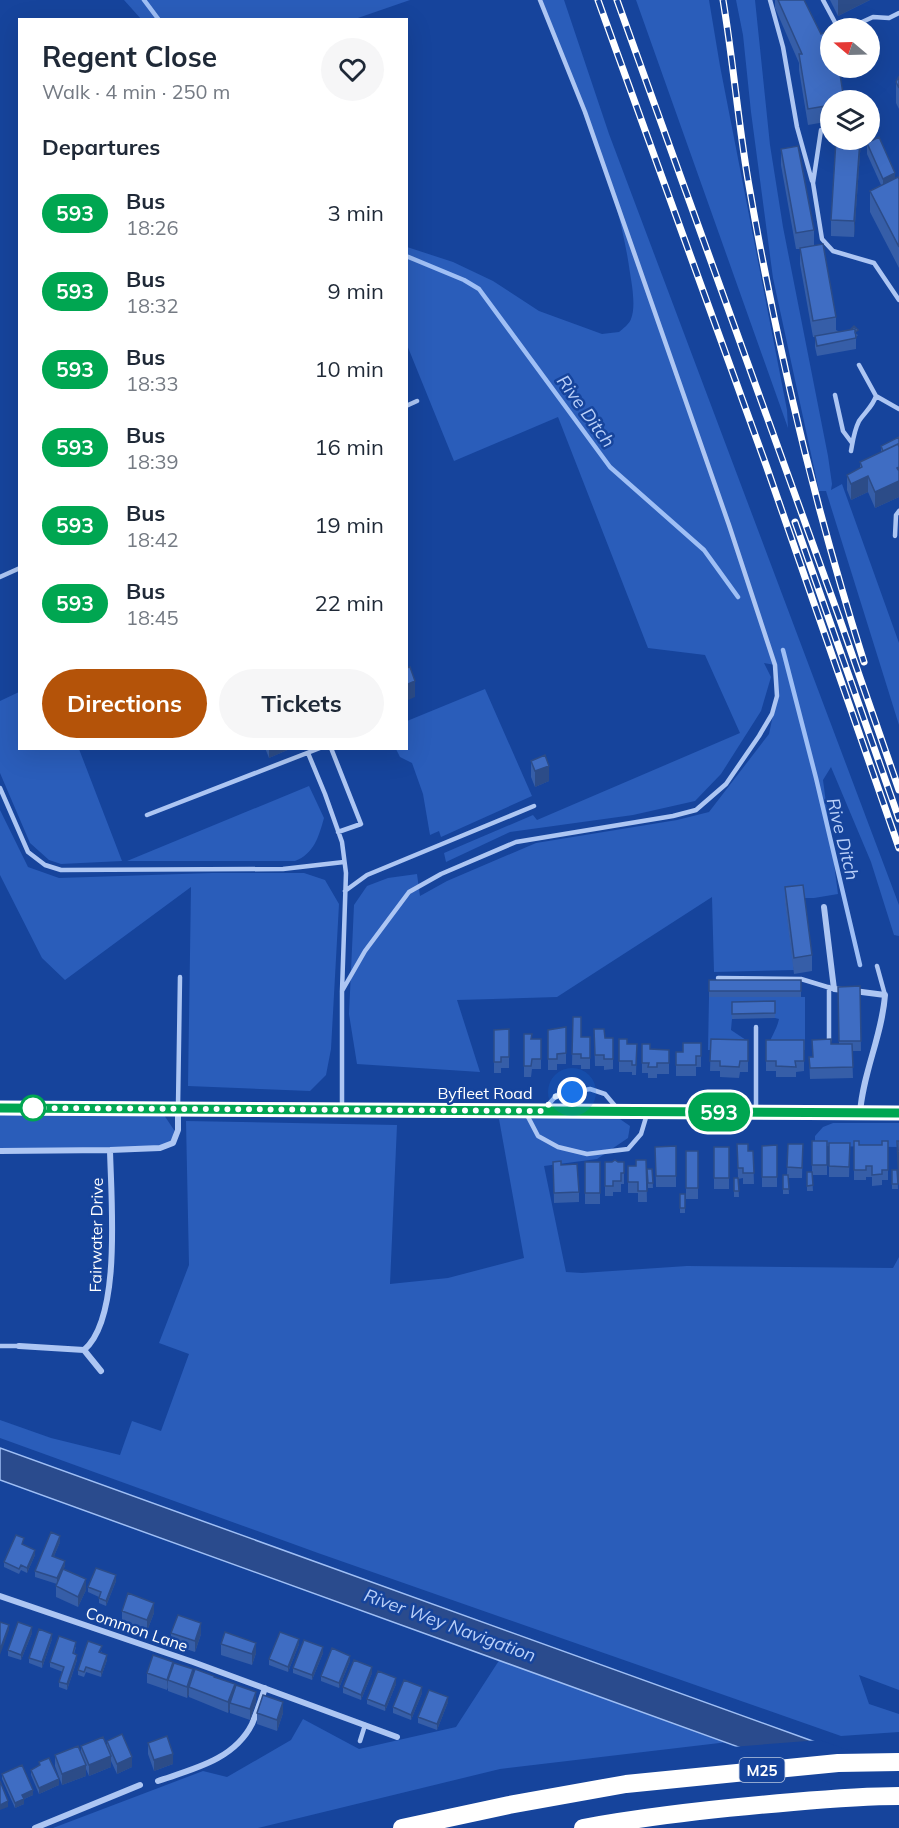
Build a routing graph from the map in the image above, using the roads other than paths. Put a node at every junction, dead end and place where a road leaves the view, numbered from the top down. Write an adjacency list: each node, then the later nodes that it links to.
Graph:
1 (540, 0): 36 (lane)
2 (770, 0): 8 (lane)
3 (823, 0): 5 (lane)
4 (899, 13): 6 (lane)
5 (833, 18)
6 (871, 18)
7 (820, 137): 8 (lane)
8 (813, 183): 9 (lane)
9 (899, 300)
10 (859, 365): 12 (lane)
11 (835, 395): 16 (lane)
12 (876, 396): 15 (lane); 16 (lane)
13 (417, 401): 14 (lane)
14 (408, 405)
15 (899, 409)
16 (852, 443): 17 (lane)
17 (851, 451)
18 (899, 511): 19 (lane)
19 (895, 536)
20 (18, 569): 21 (lane)
21 (0, 577)
22 (315, 750): 24 (lane)
23 (332, 750): 28 (lane)
24 (308, 753): 27 (lane); 28 (lane)
25 (0, 788): 29 (lane)
26 (534, 806): 30 (lane)
27 (147, 815)
28 (338, 832): 29 (lane)
29 (344, 862): 30 (lane)
30 (345, 891): 36 (lane)
31 (824, 907): 35 (street)
32 (877, 966): 37 (lane)
33 (180, 977): 41 (lane)
34 (718, 978): 35 (lane)
35 (831, 988): 37 (street); 39 (lane)
36 (342, 991): 42 (lane)
37 (885, 995): 48 (street)
38 (756, 1027): 47 (lane)
39 (822, 1041)
40 (0, 1108): 41 (main road, Byfleet Road)
41 (178, 1109): 42 (main road, Byfleet Road); 50 (street)
42 (342, 1110): 43 (main road, Byfleet Road)
43 (524, 1111): 44 (main road, Byfleet Road); 46 (lane)
44 (543, 1111): 45 (main road, Byfleet Road); 45 (lane)
45 (620, 1112): 46 (main road, Byfleet Road)
46 (648, 1112): 47 (main road, Byfleet Road)
47 (756, 1112): 48 (main road, Byfleet Road)
48 (860, 1113): 49 (main road, Byfleet Road)
49 (899, 1113)
50 (110, 1150): 51 (street); 54 (street, Fairwater Drive)
51 (0, 1151)
52 (0, 1346): 53 (lane)
53 (19, 1346): 54 (street)
54 (84, 1350): 55 (street)
55 (100, 1371)
56 (0, 1596): 57 (street, Common Lane)
57 (265, 1688): 58 (street, Common Lane); 62 (street)
58 (365, 1725): 59 (street, Common Lane); 60 (lane)
59 (397, 1737)
60 (360, 1741)
61 (899, 1762): 66 (highway, M25)
62 (158, 1781)
63 (140, 1785): 65 (street)
64 (899, 1796): 67 (highway, M25)
65 (35, 1828)
66 (402, 1828)
67 (583, 1828)

